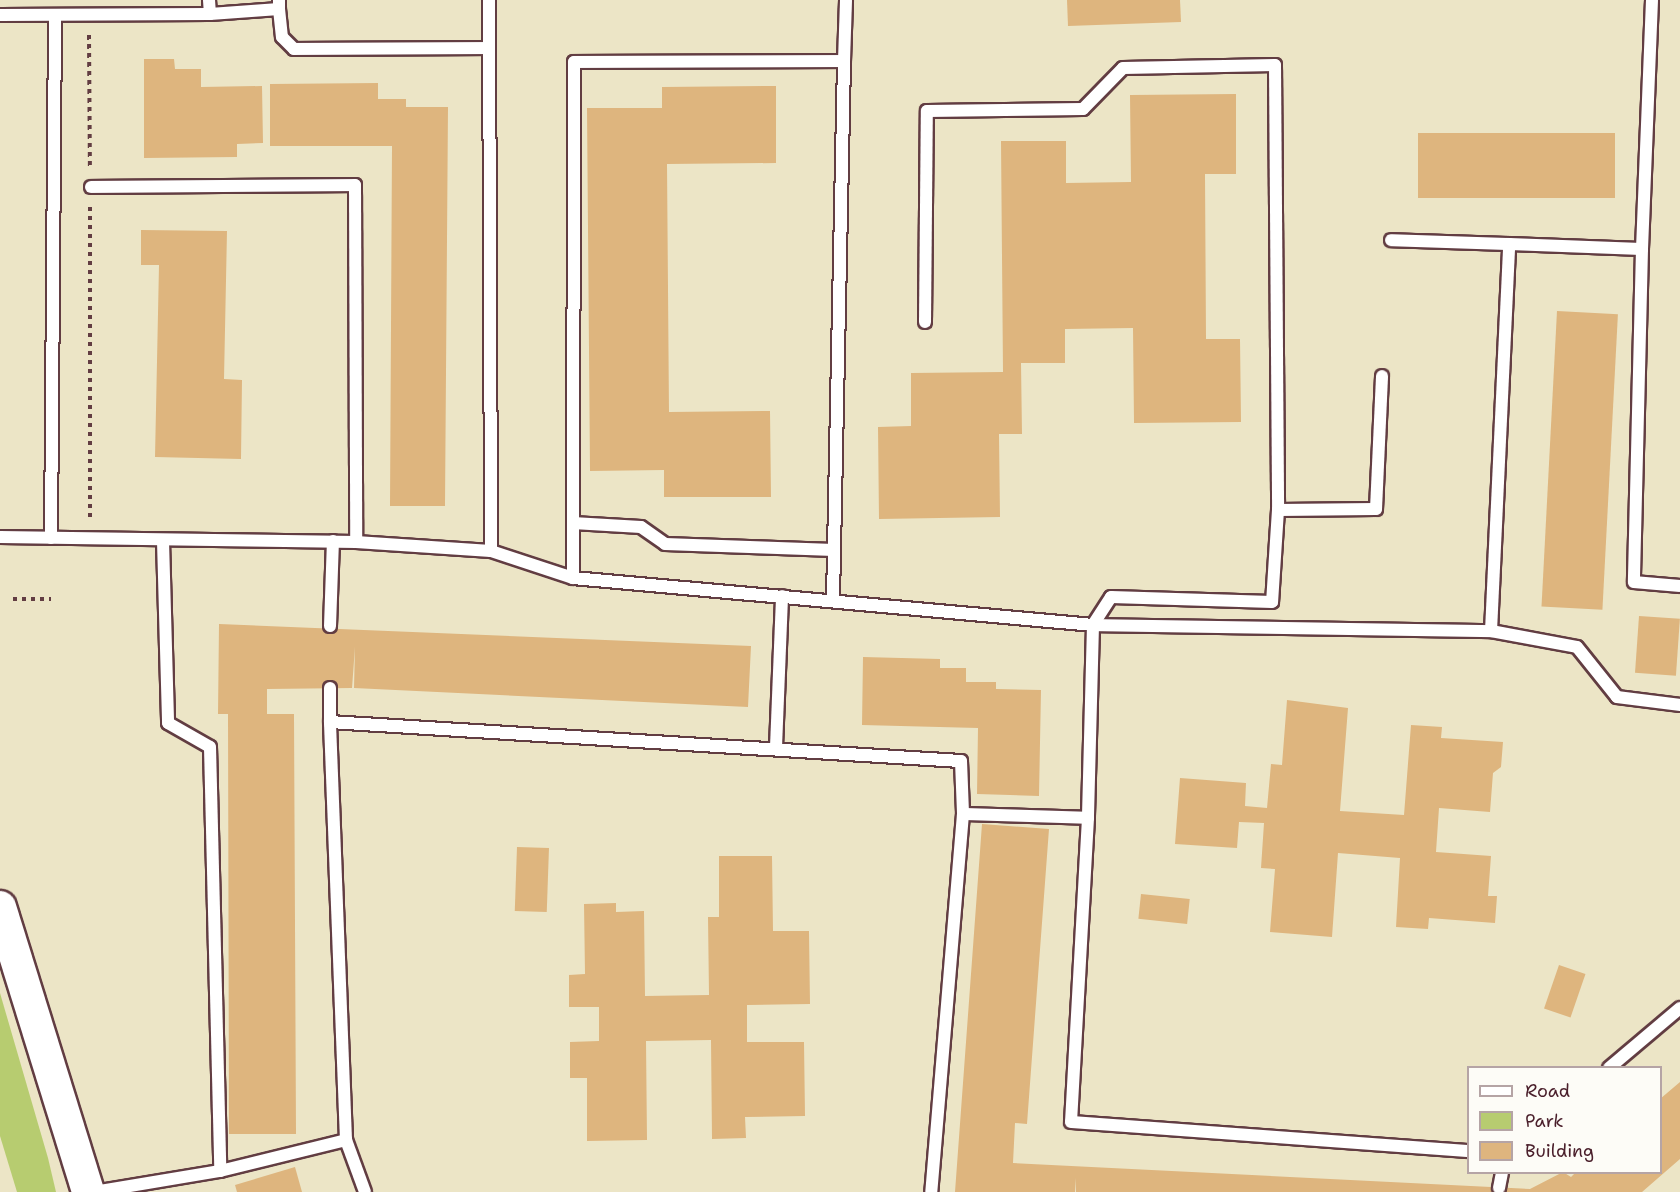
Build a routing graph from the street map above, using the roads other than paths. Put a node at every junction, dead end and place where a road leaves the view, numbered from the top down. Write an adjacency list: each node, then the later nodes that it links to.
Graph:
1 (209, 0): 6 (lane)
2 (489, 0): 9 (lane)
3 (846, 0): 10 (lane)
4 (1652, 0): 14 (lane)
5 (279, 4): 6 (lane); 9 (lane)
6 (210, 14): 8 (lane)
7 (0, 15): 8 (lane)
8 (55, 16): 20 (lane)
9 (488, 48): 25 (lane)
10 (844, 61): 18 (lane); 24 (lane)
11 (91, 187): 23 (lane)
12 (1391, 240): 13 (lane)
13 (1509, 244): 14 (lane); 32 (lane)
14 (1642, 249): 27 (lane)
15 (925, 322): 17 (lane)
16 (1382, 376): 17 (lane)
17 (1278, 510): 30 (lane)
18 (573, 523): 24 (lane); 26 (lane)
19 (0, 537): 20 (lane)
20 (51, 538): 21 (lane)
21 (164, 541): 22 (lane); 44 (lane)
22 (333, 541): 23 (lane); 31 (lane)
23 (356, 542): 25 (lane)
24 (834, 550): 29 (lane)
25 (490, 551): 26 (lane)
26 (573, 578): 28 (lane)
27 (1680, 586)
28 (782, 596): 29 (lane); 36 (lane)
29 (833, 600): 30 (lane)
30 (1093, 625): 32 (lane); 38 (lane)
31 (330, 626)
32 (1491, 631): 34 (lane)
33 (330, 688): 35 (lane)
34 (1680, 705)
35 (330, 722): 36 (lane); 42 (lane)
36 (776, 747): 37 (lane)
37 (963, 814): 38 (lane); 50 (lane)
38 (1088, 818): 43 (lane)
39 (0, 908): 47 (street)
40 (1680, 1008): 41 (lane)
41 (1611, 1066)
42 (346, 1140): 44 (lane); 49 (lane)
43 (1467, 1151)
44 (220, 1171): 48 (lane)
45 (1502, 1174): 46 (lane)
46 (1499, 1188)
47 (88, 1192)
48 (94, 1192)
49 (365, 1192)
50 (931, 1192)

